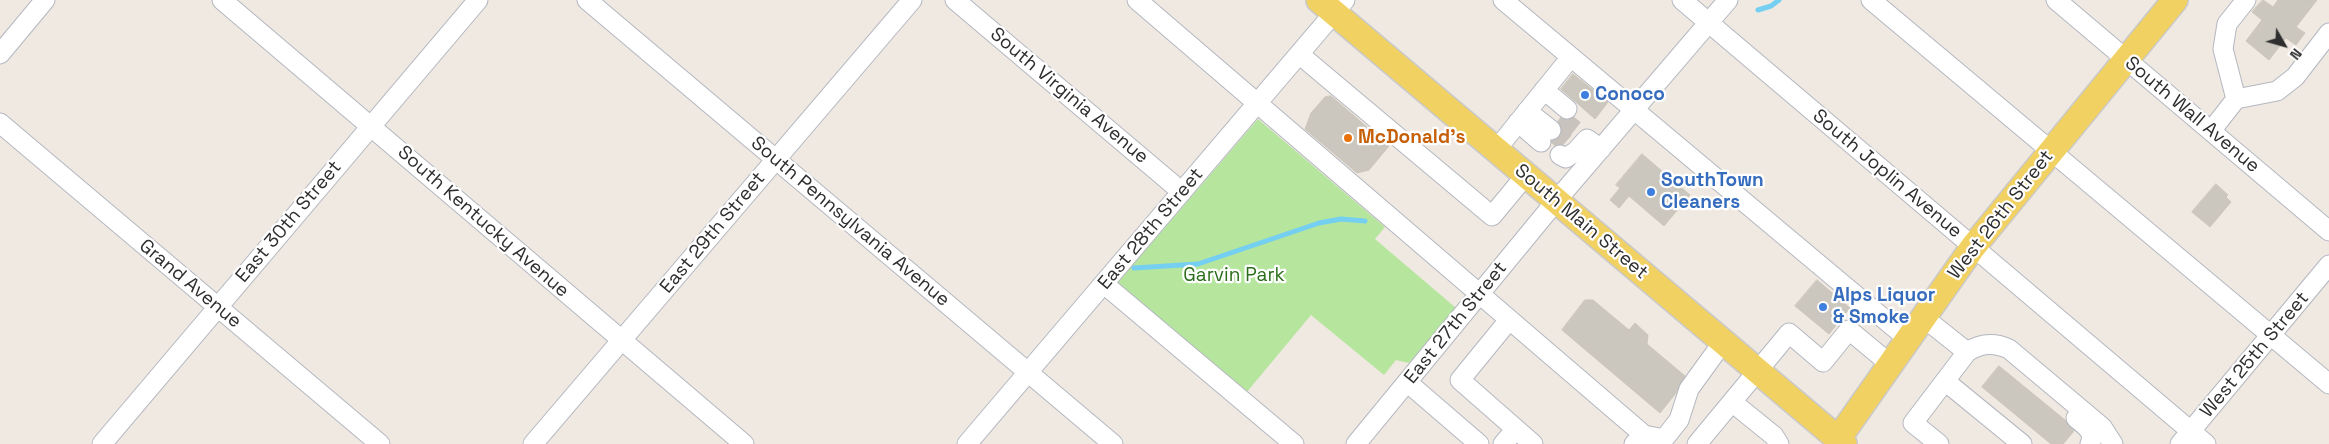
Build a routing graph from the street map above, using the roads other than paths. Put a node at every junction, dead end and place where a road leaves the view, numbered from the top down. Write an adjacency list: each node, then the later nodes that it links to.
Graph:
1 (45, 0): 18 (street)
2 (222, 0): 27 (street, South Kentucky Avenue)
3 (478, 0): 27 (street, East 30th Street)
4 (587, 0): 31 (street, South Pennsylvania Avenue)
5 (912, 0): 31 (street, East 29th Street)
6 (955, 0): 33 (street, South Virginia Avenue)
7 (1137, 0): 23 (street)
8 (1503, 0): 20 (street)
9 (1682, 0): 16 (street, South Joplin Avenue)
10 (1728, 0): 16 (street, East 27th Street)
11 (1872, 0): 30 (street)
12 (2056, 0): 21 (street, South Wall Avenue)
13 (2175, 0): 21 (main road, West 26th Street)
14 (2246, 0): 22 (street)
15 (1333, 4): 19 (street, East 28th Street); 29 (main road, South Main Street)
16 (1709, 23): 25 (street, East 27th Street); 36 (street, South Joplin Avenue)
17 (2329, 34): 22 (street)
18 (0, 54)
19 (1300, 54): 23 (street, East 28th Street); 32 (street)
20 (1571, 57): 24 (street); 25 (street)
21 (2127, 60): 28 (street, South Wall Avenue); 30 (main road, West 26th Street)
22 (2236, 98): 28 (street)
23 (1258, 103): 33 (street, East 28th Street); 39 (street)
24 (1531, 106): 24 (street); 29 (street)
25 (1634, 110): 34 (street, East 27th Street); 44 (street)
26 (0, 123): 40 (street, Grand Avenue)
27 (371, 125): 40 (street, East 30th Street); 45 (street, South Kentucky Avenue)
28 (2211, 131): 35 (street, South Wall Avenue)
29 (1496, 150): 32 (main road, South Main Street)
30 (2052, 151): 36 (main road, West 26th Street); 43 (street)
31 (776, 159): 45 (street, East 29th Street); 51 (street, South Pennsylvania Avenue)
32 (1526, 175): 34 (main road, South Main Street)
33 (1182, 192): 38 (street, East 28th Street)
34 (1556, 201): 39 (street, East 27th Street); 46 (main road, South Main Street)
35 (2329, 230)
36 (1973, 247): 41 (main road, West 26th Street); 57 (street, South Joplin Avenue)
37 (2329, 265): 43 (street, West 25th Street)
38 (1104, 284): 51 (street, East 28th Street); 66 (street)
39 (1479, 295): 42 (street); 53 (street, East 27th Street)
40 (218, 307): 60 (street, East 30th Street); 61 (street, Grand Avenue)
41 (1923, 317): 44 (main road, West 26th Street); 48 (street)
42 (1509, 320): 56 (street); 58 (street)
43 (2271, 334): 54 (street); 57 (street, West 25th Street)
44 (1908, 339): 49 (main road, West 26th Street)
45 (621, 341): 62 (street, East 29th Street); 63 (street, South Kentucky Avenue)
46 (1723, 342): 50 (main road, South Main Street); 58 (street)
47 (1986, 344): 48 (street); 75 (street); 76 (street)
48 (1967, 352): 52 (street)
49 (1890, 364): 50 (street); 59 (main road, West 26th Street)
50 (1757, 371): 55 (street); 59 (main road, South Main Street)
51 (1028, 372): 64 (street, East 28th Street); 65 (street, South Pennsylvania Avenue)
52 (1945, 381): 73 (street); 74 (street)
53 (1407, 382): 67 (street, East 27th Street); 68 (street)
54 (2329, 384)
55 (1732, 402): 71 (street); 72 (street)
56 (1516, 429): 69 (street); 70 (street)
57 (2185, 438): 77 (street, South Joplin Avenue)
58 (1639, 440)
59 (1838, 442)
60 (102, 444)
61 (380, 444)
62 (534, 444)
63 (744, 444)
64 (967, 444)
65 (1113, 444)
66 (1294, 444)
67 (1356, 444)
68 (1479, 444)
69 (1503, 444)
70 (1533, 444)
71 (1697, 444)
72 (1779, 444)
73 (1939, 444)
74 (2022, 444)
75 (2090, 444)
76 (2113, 444)
77 (2206, 444)

